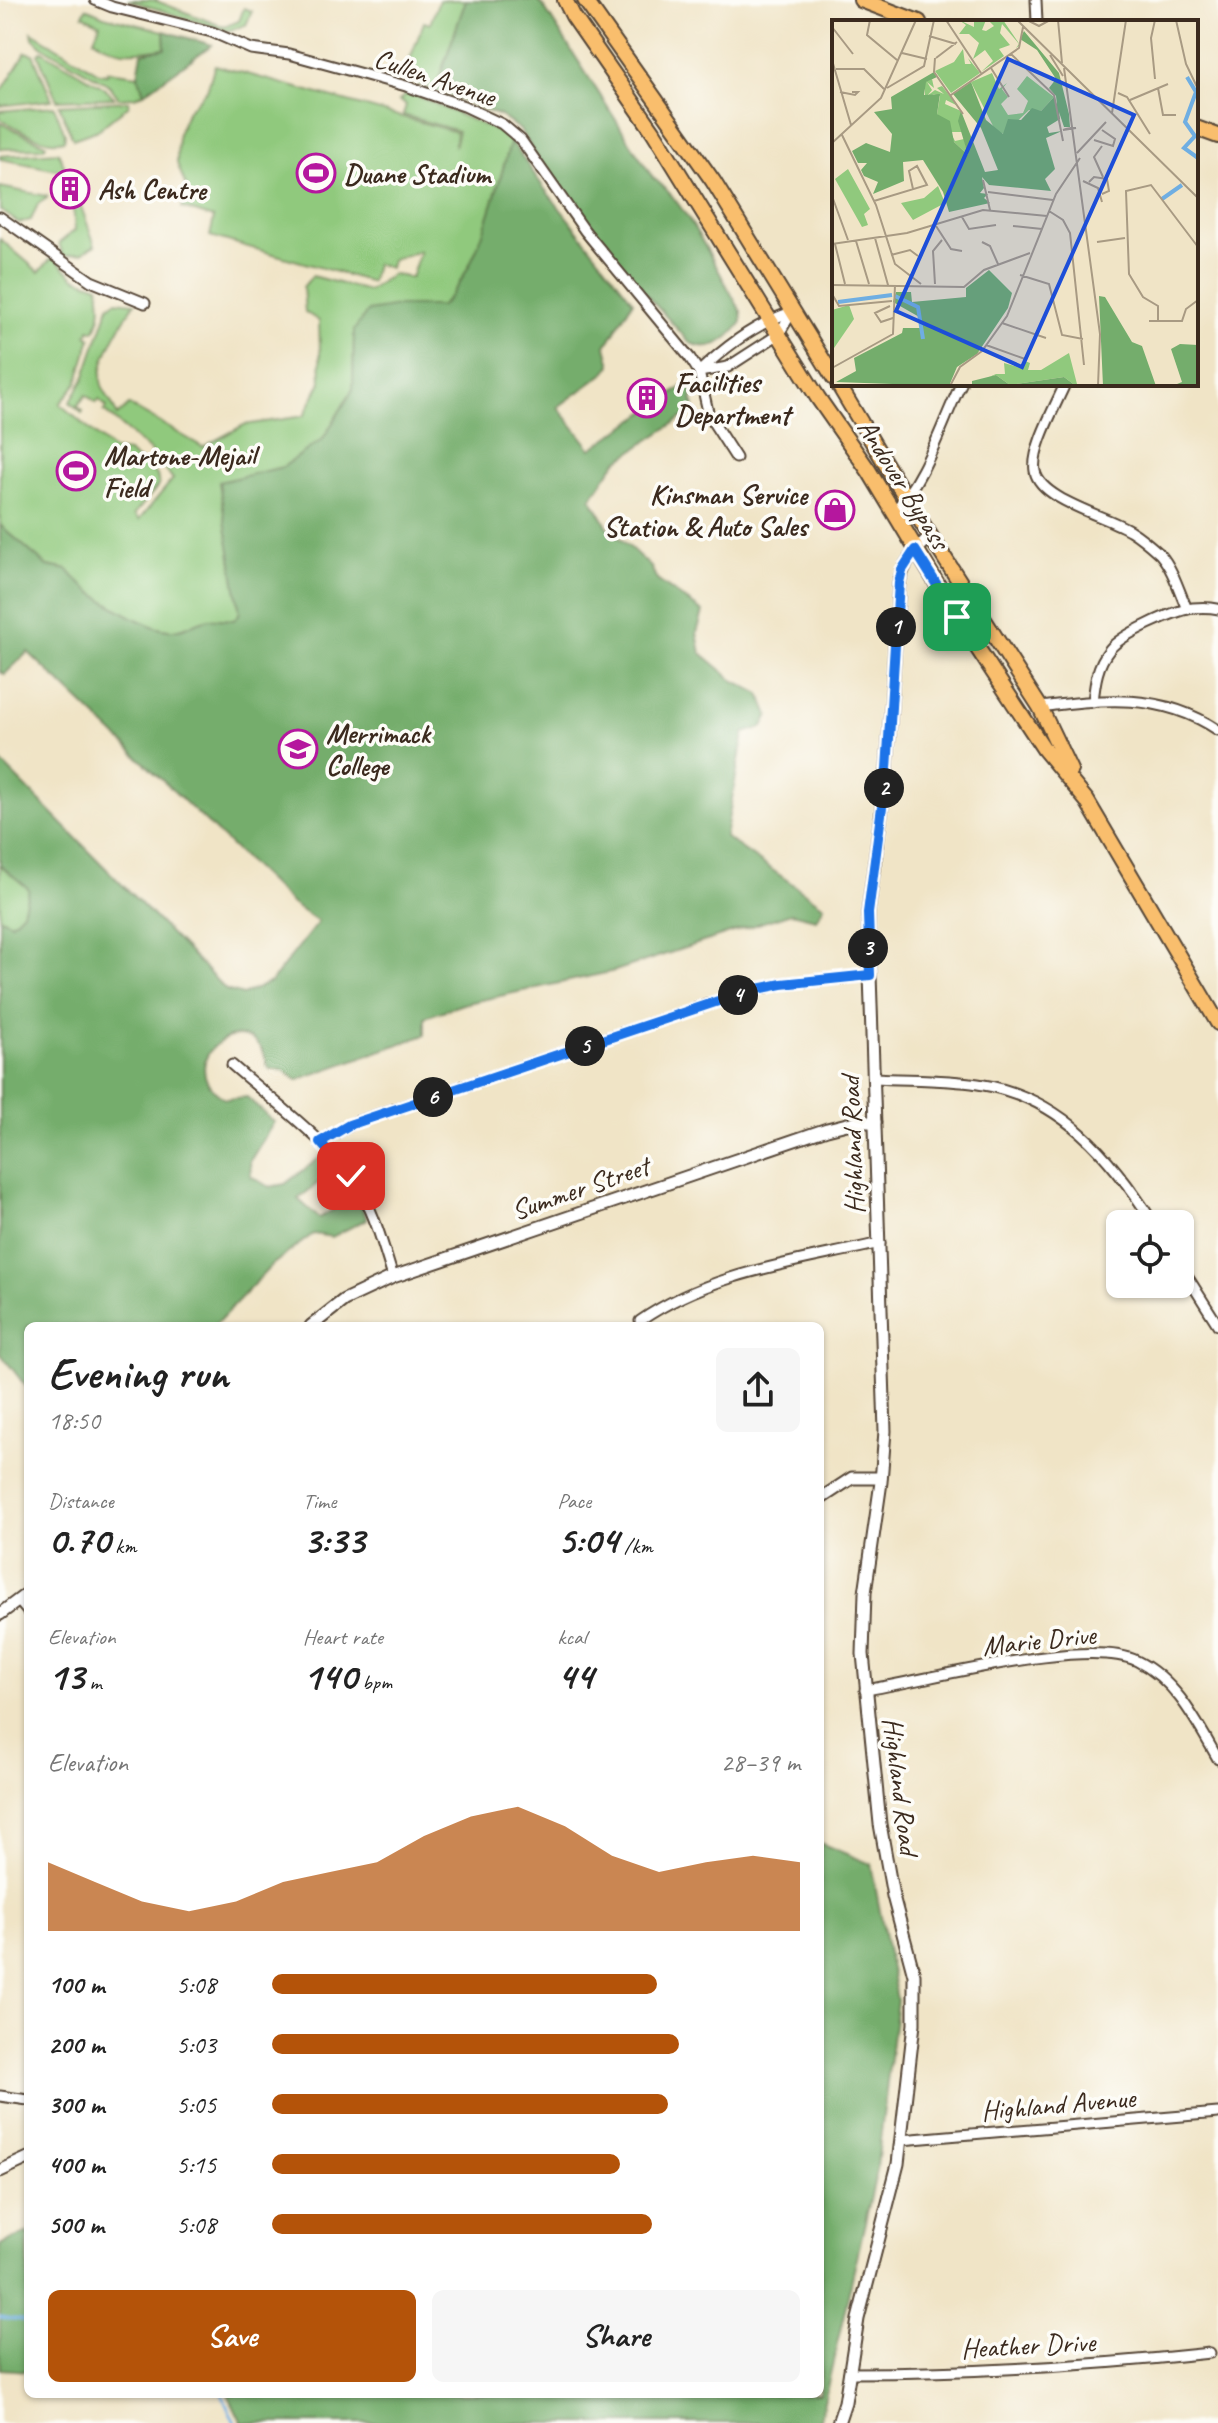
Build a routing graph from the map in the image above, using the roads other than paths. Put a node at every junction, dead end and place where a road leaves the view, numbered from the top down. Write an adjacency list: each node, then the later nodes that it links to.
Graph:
1 (95, 0): 17 (street, Cullen Avenue)
2 (556, 0): 7 (main road)
3 (565, 0): 7 (main road, Andover Bypass)
4 (585, 0): 14 (main road)
5 (861, 0): 8 (main road)
6 (1036, 0): 9 (street)
7 (573, 16): 15 (main road, Andover Bypass)
8 (914, 20)
9 (1037, 20)
10 (1198, 129): 11 (main road)
11 (1218, 136)
12 (0, 217): 13 (street)
13 (145, 303)
14 (792, 312): 15 (street); 16 (street); 18 (main road)
15 (769, 319): 16 (main road, Andover Bypass); 17 (street)
16 (779, 334): 17 (street); 24 (main road, Andover Bypass)
17 (699, 372): 22 (street)
18 (832, 375)
19 (839, 386): 23 (main road, Andover Bypass)
20 (960, 386): 23 (street)
21 (1064, 386): 27 (street)
22 (736, 458)
23 (906, 498): 24 (street); 25 (main road, Andover Bypass)
24 (893, 512): 26 (main road, Andover Bypass)
25 (930, 537): 26 (street); 30 (main road, Andover Bypass)
26 (915, 550): 32 (main road, Andover Bypass); 33 (street, Highland Road)
27 (1187, 609): 28 (street); 29 (street)
28 (1218, 609)
29 (1093, 702): 30 (street); 31 (street)
30 (1040, 707): 32 (main road, Andover Bypass)
31 (1218, 730)
32 (1078, 788): 34 (main road, Andover Bypass)
33 (870, 975): 36 (street, Highland Road); 38 (street)
34 (1218, 1023)
35 (232, 1065): 38 (street)
36 (874, 1078): 37 (street, Highland Road); 39 (street)
37 (875, 1122): 40 (street, Highland Road); 41 (street, Summer Street)
38 (320, 1142): 41 (street)
39 (1145, 1210)
40 (880, 1243): 43 (street); 46 (street, Highland Road)
41 (393, 1277): 44 (street, Summer Street)
42 (1194, 1287): 45 (street)
43 (640, 1321)
44 (316, 1322)
45 (1218, 1325)
46 (881, 1478): 47 (street); 50 (street, Highland Road)
47 (824, 1496)
48 (23, 1596): 49 (street)
49 (0, 1614)
50 (865, 1690): 51 (street, Marie Drive); 55 (street, Highland Road)
51 (1218, 1759)
52 (0, 2096): 53 (street)
53 (24, 2099)
54 (1218, 2113): 55 (street, Highland Avenue)
55 (901, 2140): 59 (street, Highland Road)
56 (24, 2160): 57 (street)
57 (0, 2171)
58 (1210, 2353): 59 (street, Heather Drive)
59 (849, 2373): 60 (street, Highland Road)
60 (838, 2423)

